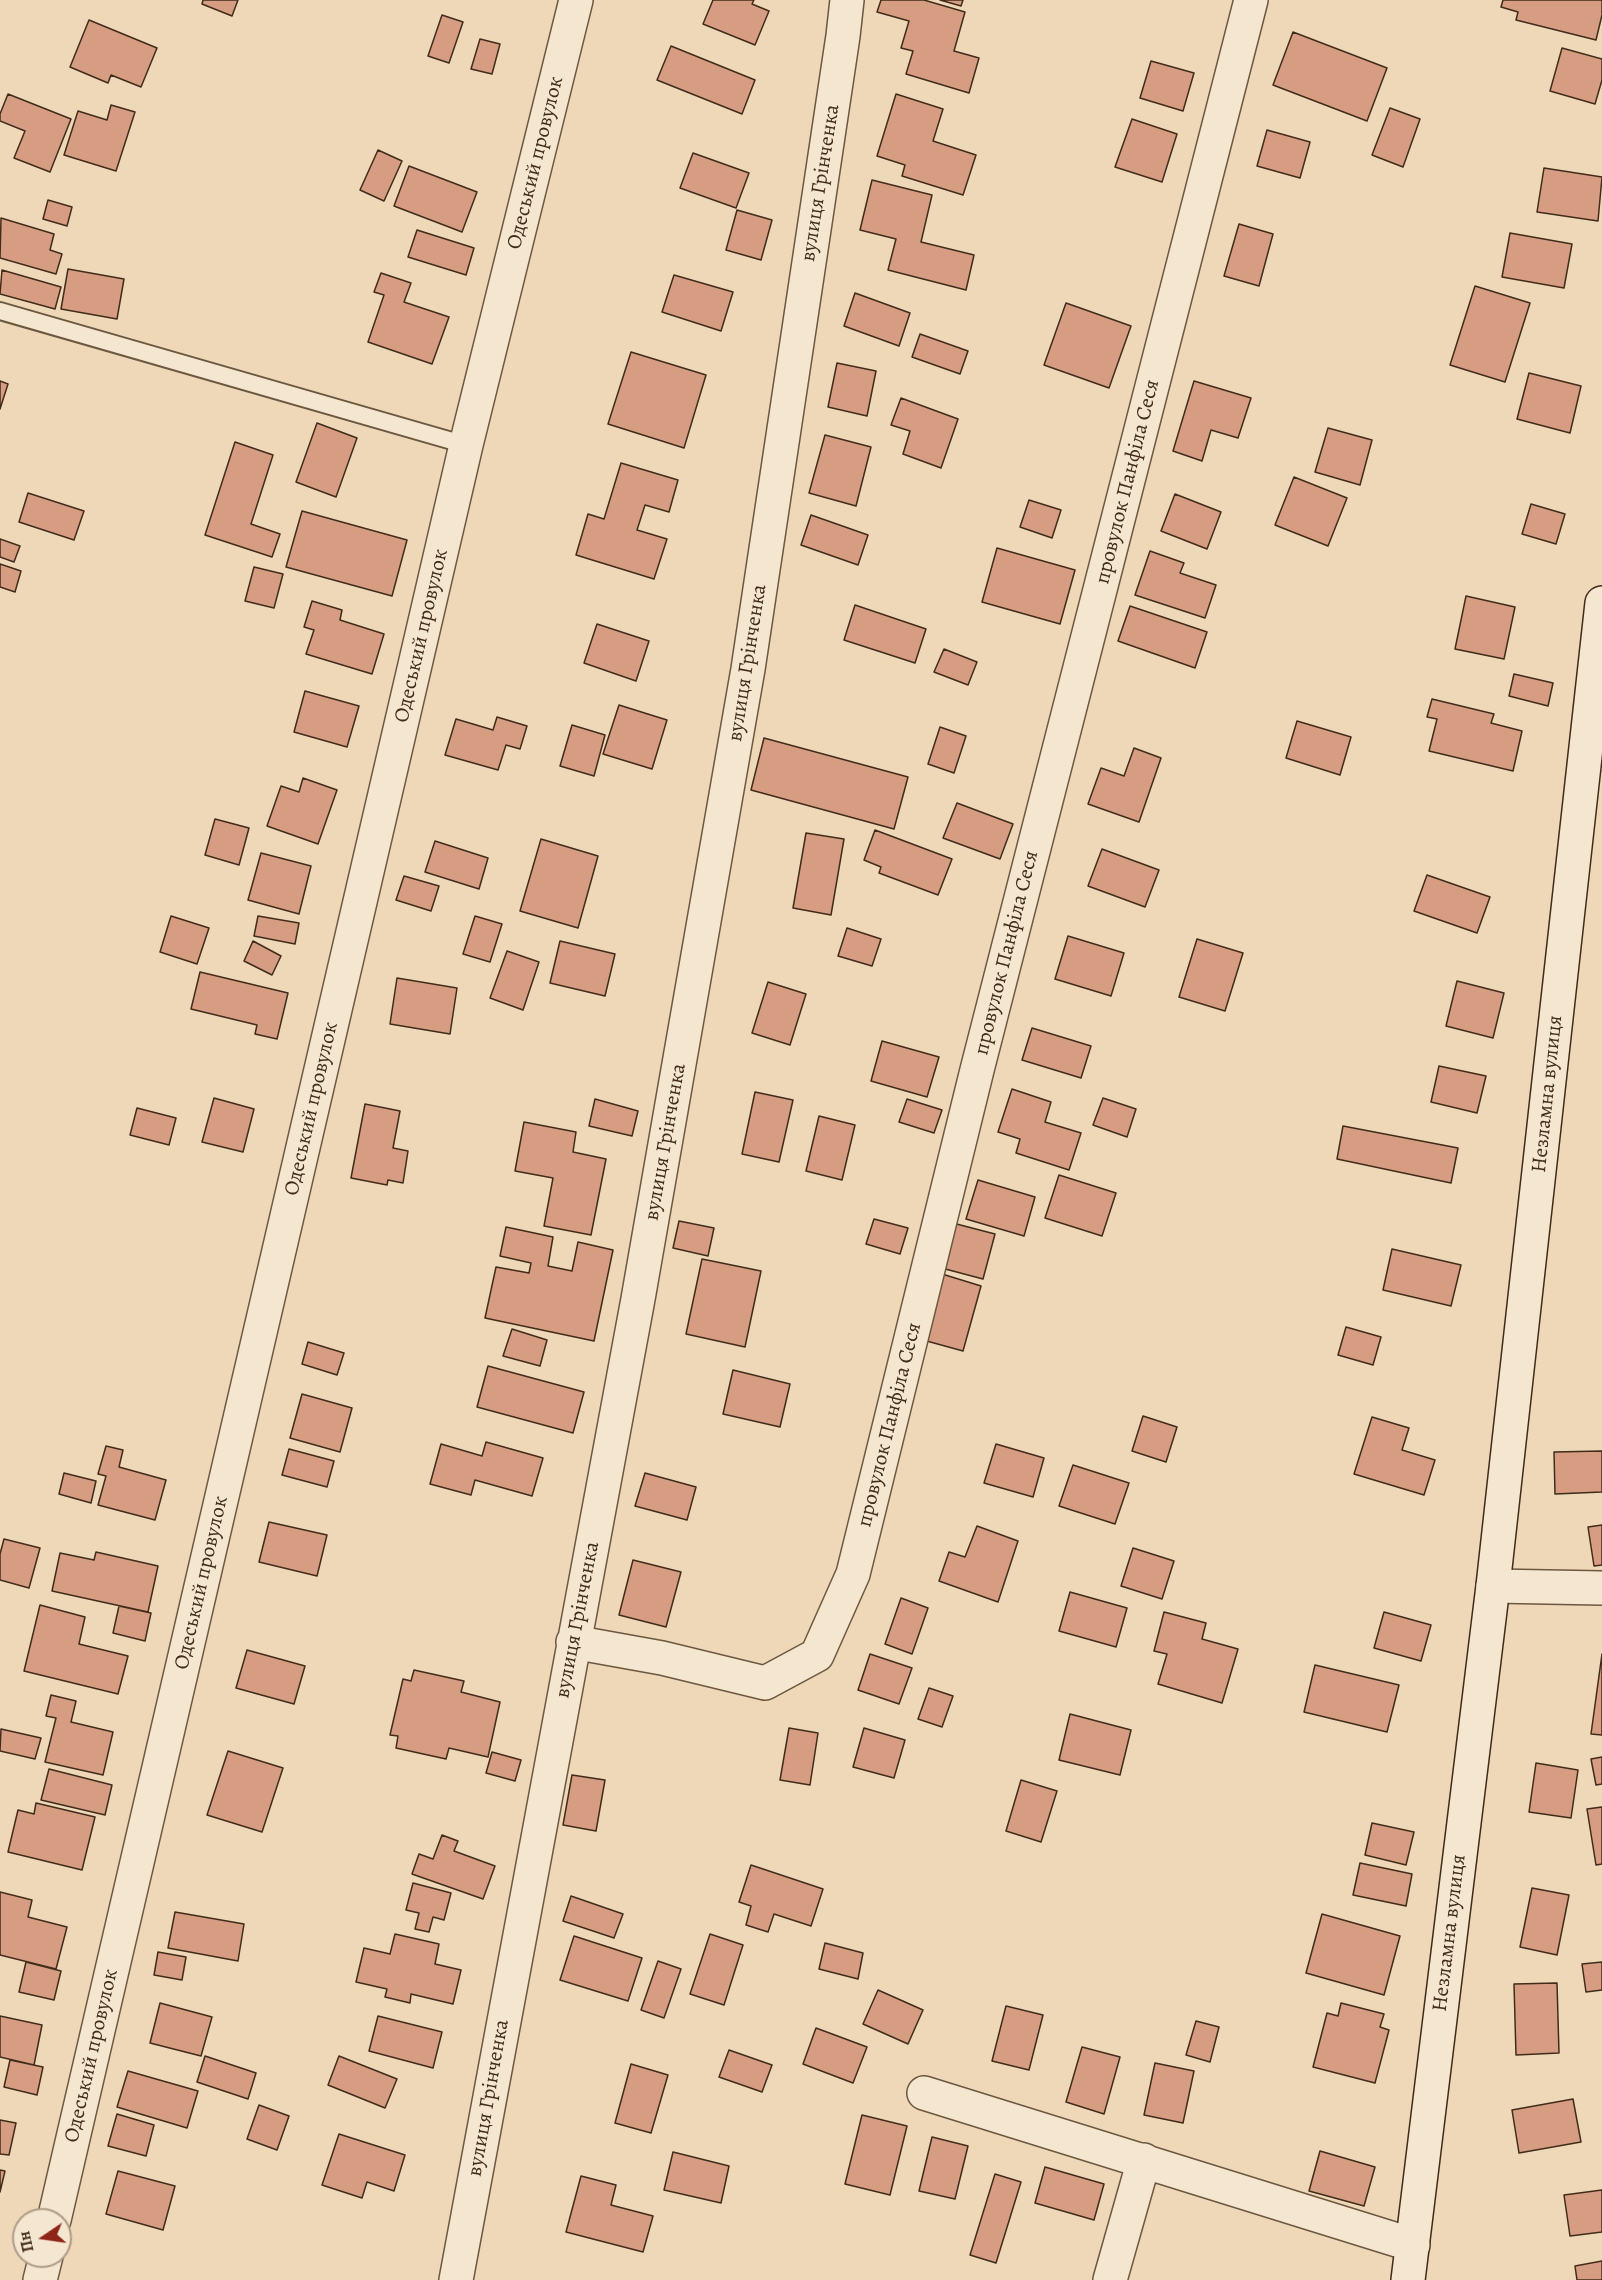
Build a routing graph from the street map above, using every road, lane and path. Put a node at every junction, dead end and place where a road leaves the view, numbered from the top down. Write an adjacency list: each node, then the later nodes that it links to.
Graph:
1 (576, 0): 5 (street, Одеський провулок)
2 (847, 0): 9 (street, вулиця Грінченка)
3 (1251, 0): 9 (street, провулок Панфіла Сеся)
4 (0, 311): 5 (lane)
5 (466, 445): 12 (street, Одеський провулок)
6 (1602, 603): 7 (street, Незламна вулиця)
7 (1493, 1586): 8 (street); 13 (street, Незламна вулиця)
8 (1602, 1588)
9 (573, 1642): 14 (street, вулиця Грінченка)
10 (924, 2092): 11 (street)
11 (1144, 2160): 13 (street); 15 (street)
12 (57, 2208)
13 (1413, 2245): 16 (street, Незламна вулиця)
14 (456, 2280)
15 (1110, 2280)
16 (1408, 2280)

